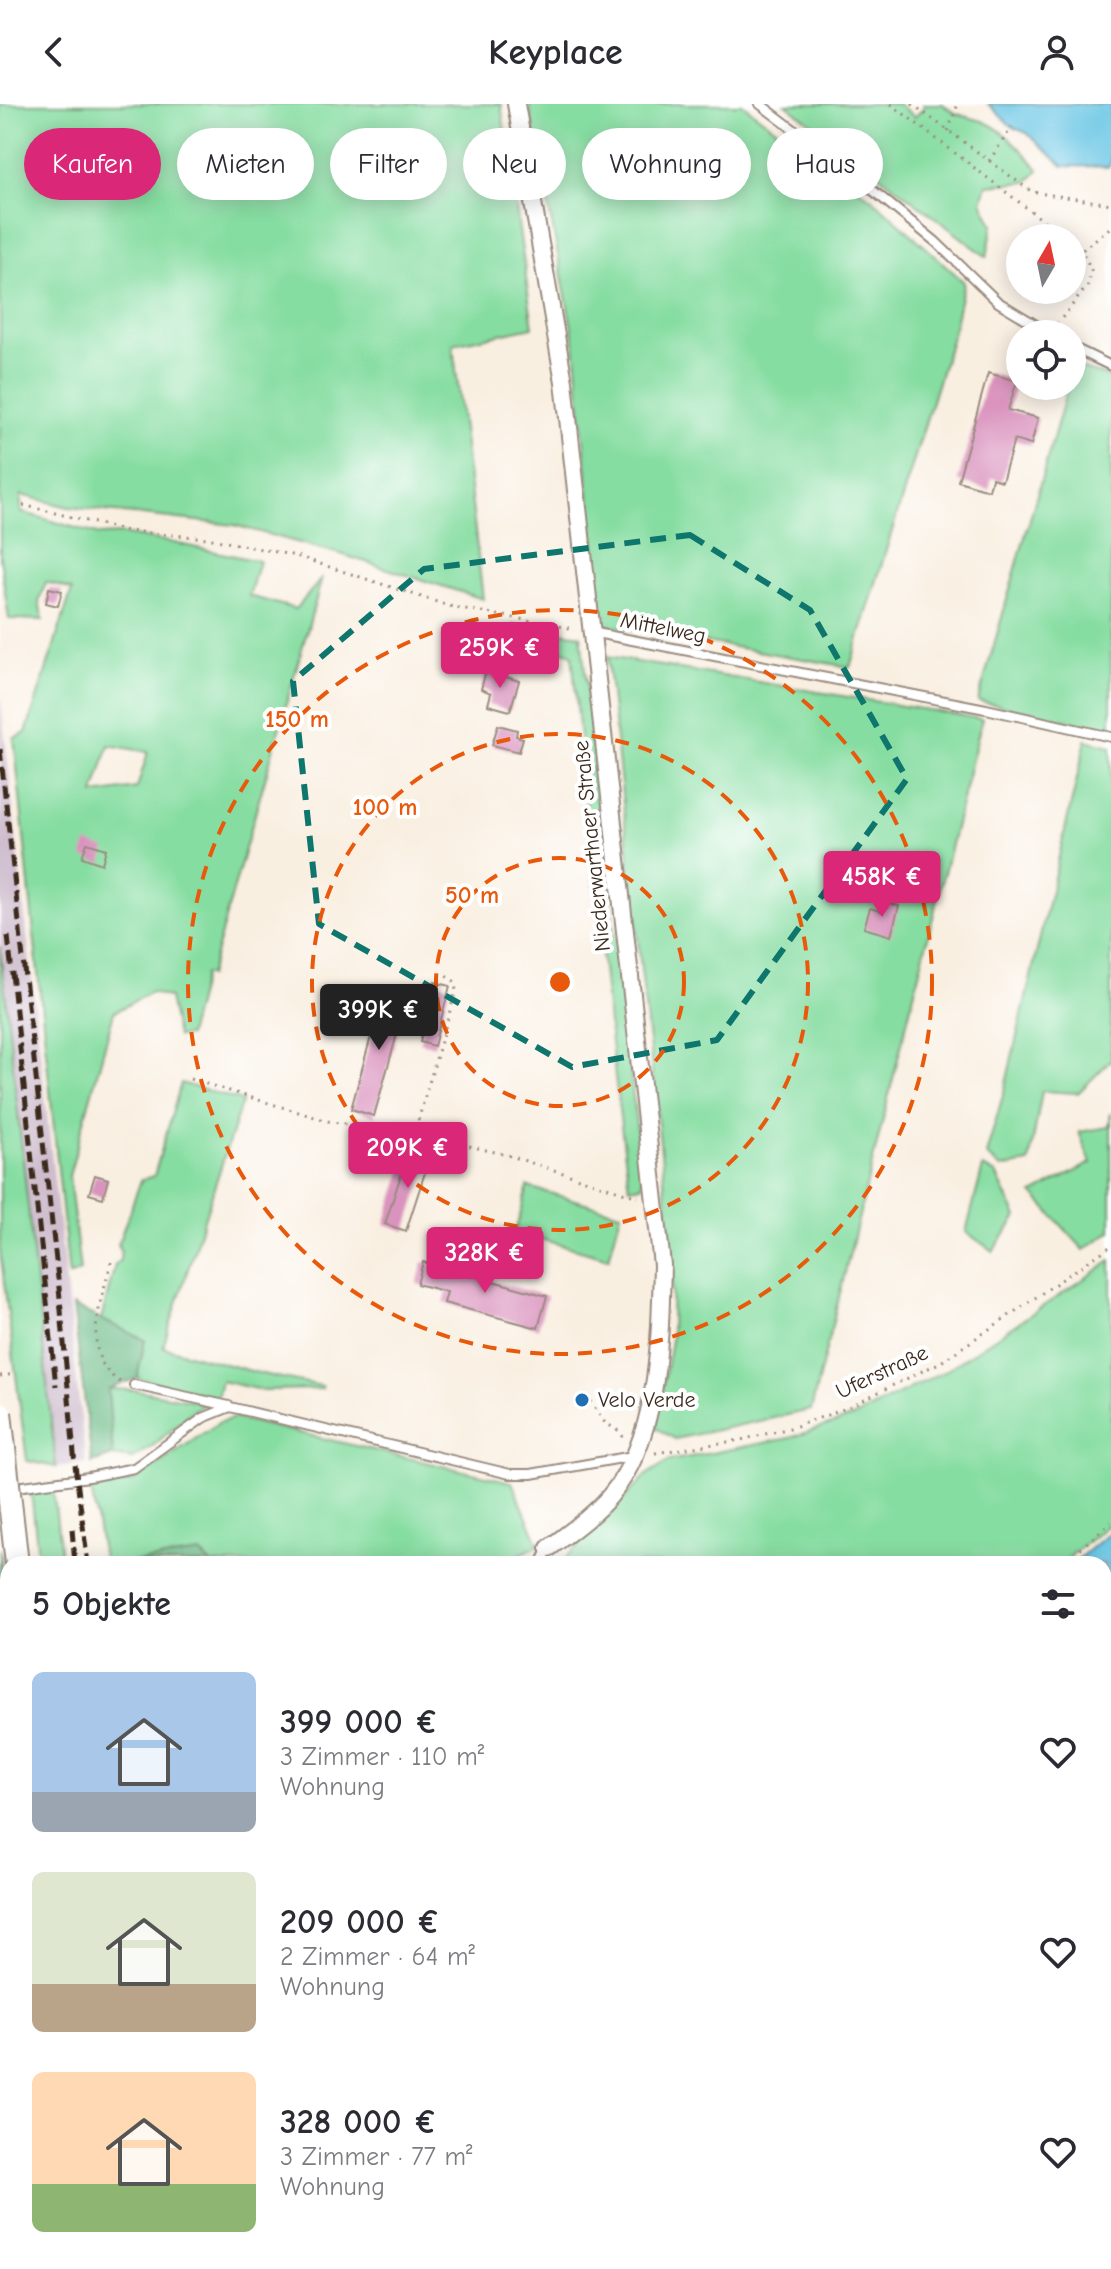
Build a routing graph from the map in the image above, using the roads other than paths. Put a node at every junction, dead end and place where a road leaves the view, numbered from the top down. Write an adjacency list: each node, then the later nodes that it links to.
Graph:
1 (516, 104): 6 (street, Niederwarthaer Straße)
2 (760, 104): 3 (lane)
3 (1027, 320)
4 (1086, 354): 5 (lane)
5 (1111, 366)
6 (591, 632): 7 (lane, Mittelweg); 11 (street, Niederwarthaer Straße)
7 (1111, 737)
8 (134, 1385): 9 (lane)
9 (230, 1407): 11 (lane); 12 (lane)
10 (0, 1413): 14 (main road, bridge)
11 (636, 1456): 13 (street, Niederwarthaer Straße)
12 (0, 1490)
13 (549, 1548): 15 (lane)
14 (16, 1556)
15 (545, 1556)

